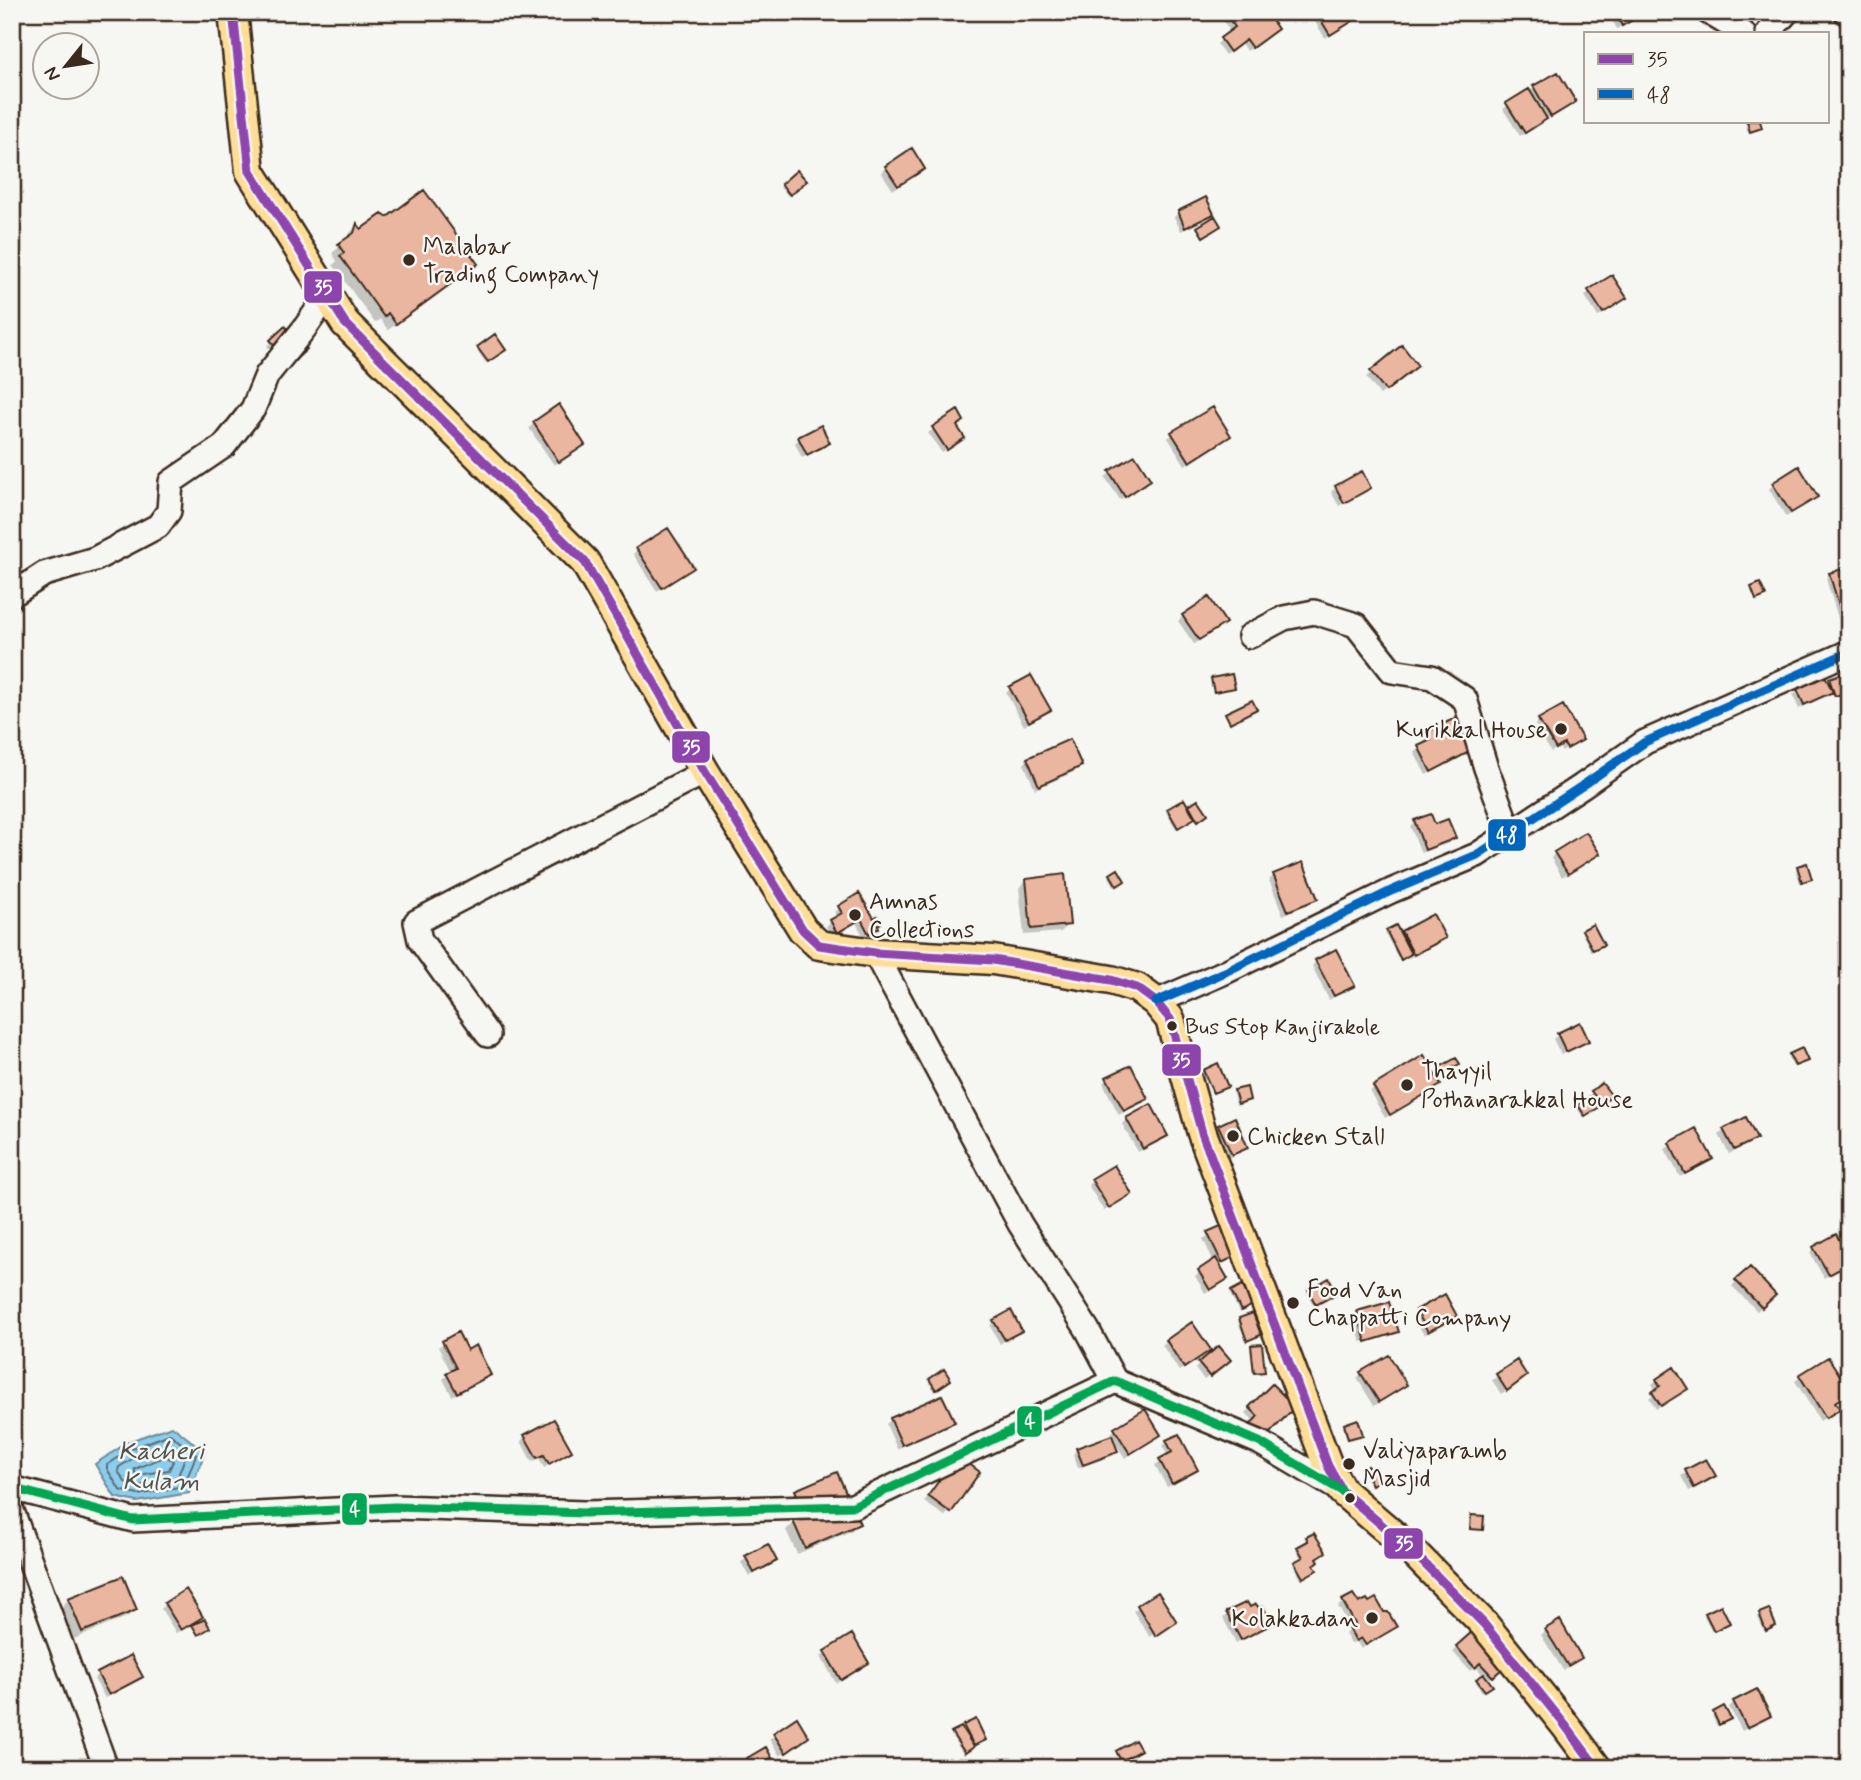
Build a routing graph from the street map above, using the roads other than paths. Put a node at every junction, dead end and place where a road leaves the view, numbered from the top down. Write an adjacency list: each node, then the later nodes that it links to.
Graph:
1 (233, 12): 6 (main road)
2 (1708, 12): 4 (street)
3 (1787, 12): 5 (street)
4 (1741, 32)
5 (1769, 32)
6 (328, 295): 7 (street); 10 (main road)
7 (12, 595)
8 (1250, 636): 11 (street)
9 (1849, 652): 11 (street)
10 (705, 772): 12 (main road); 14 (street)
11 (1510, 833): 13 (street)
12 (875, 953): 13 (main road); 15 (street)
13 (1156, 1002): 17 (main road)
14 (488, 1035)
15 (1115, 1381): 16 (street); 17 (street)
16 (12, 1488)
17 (1342, 1490): 20 (main road)
18 (12, 1511): 19 (street)
19 (106, 1768)
20 (1597, 1768)

